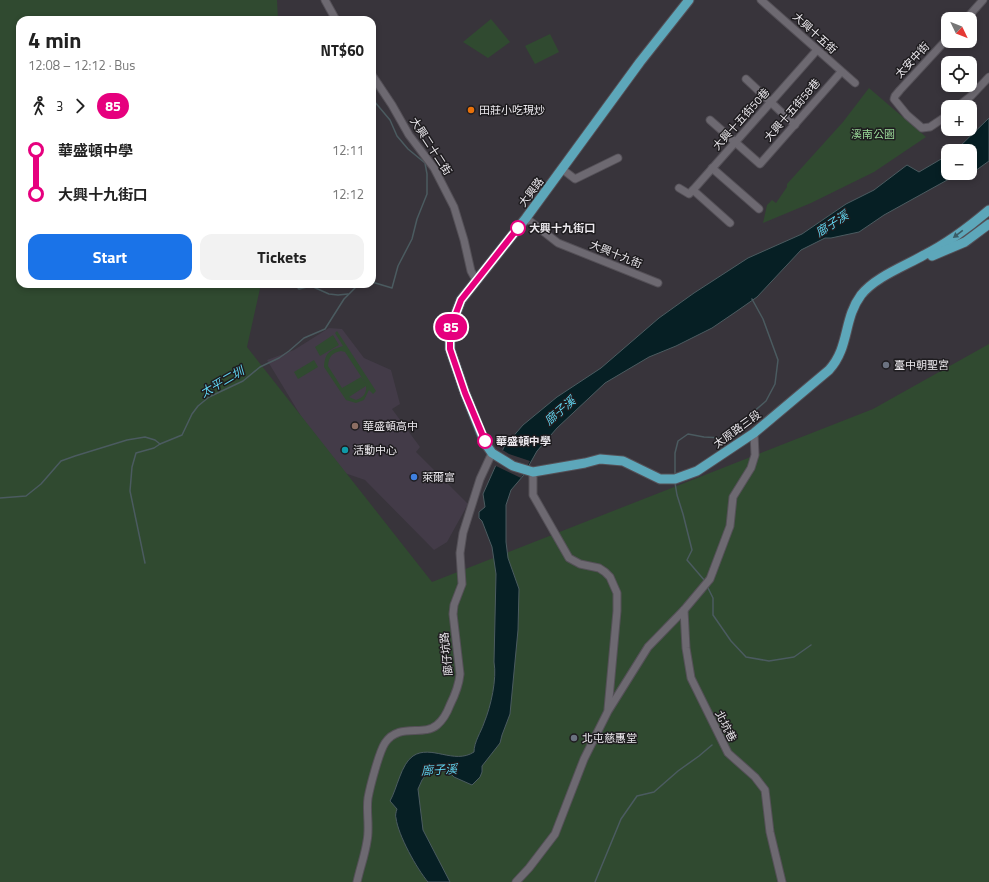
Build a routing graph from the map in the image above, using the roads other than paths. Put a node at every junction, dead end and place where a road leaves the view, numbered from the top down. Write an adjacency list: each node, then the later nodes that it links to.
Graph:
1 (325, 0): 6 (street)
2 (689, 0): 22 (main road, 大興路)
3 (761, 0): 8 (street, 大興十五街)
4 (983, 0): 5 (street)
5 (972, 12)
6 (334, 16)
7 (941, 46): 17 (street, 太安中街)
8 (817, 50): 9 (street, 大興十五街); 15 (street, 大興十五街50巷)
9 (841, 72): 13 (street, 大興十五街); 18 (street, 大興十五街58巷)
10 (989, 77): 14 (street)
11 (746, 79): 15 (street)
12 (376, 81): 31 (street, 大興二十二街)
13 (854, 83)
14 (966, 100)
15 (771, 102): 18 (street); 19 (street, 大興十五街50巷)
16 (710, 120): 19 (street)
17 (941, 120)
18 (795, 125): 19 (street, 大興十五街58巷)
19 (735, 142): 21 (street, 大興十五街50巷)
20 (618, 158): 22 (street)
21 (712, 168): 24 (street, 大興十五街50巷); 25 (street)
22 (562, 169): 27 (main road, 大興路)
23 (679, 188): 24 (street)
24 (693, 190): 28 (street)
25 (759, 209)
26 (989, 210): 30 (main road, 太原路三段, one-way to 30)
27 (526, 218): 31 (main road, 大興路); 32 (street, 大興十九街)
28 (730, 223)
29 (987, 228): 30 (main road, 太原路三段)
30 (893, 272): 33 (main road, 太原路三段)
31 (476, 280): 34 (main road, 大興路)
32 (658, 283)
33 (754, 433): 35 (main road, 太原路三段); 36 (street)
34 (494, 454): 35 (main road); 38 (street, 廍仔坑路)
35 (531, 472): 37 (street)
36 (684, 610): 37 (street); 40 (street, 北坑巷)
37 (608, 712): 39 (street)
38 (357, 882)
39 (516, 882)
40 (782, 882)

